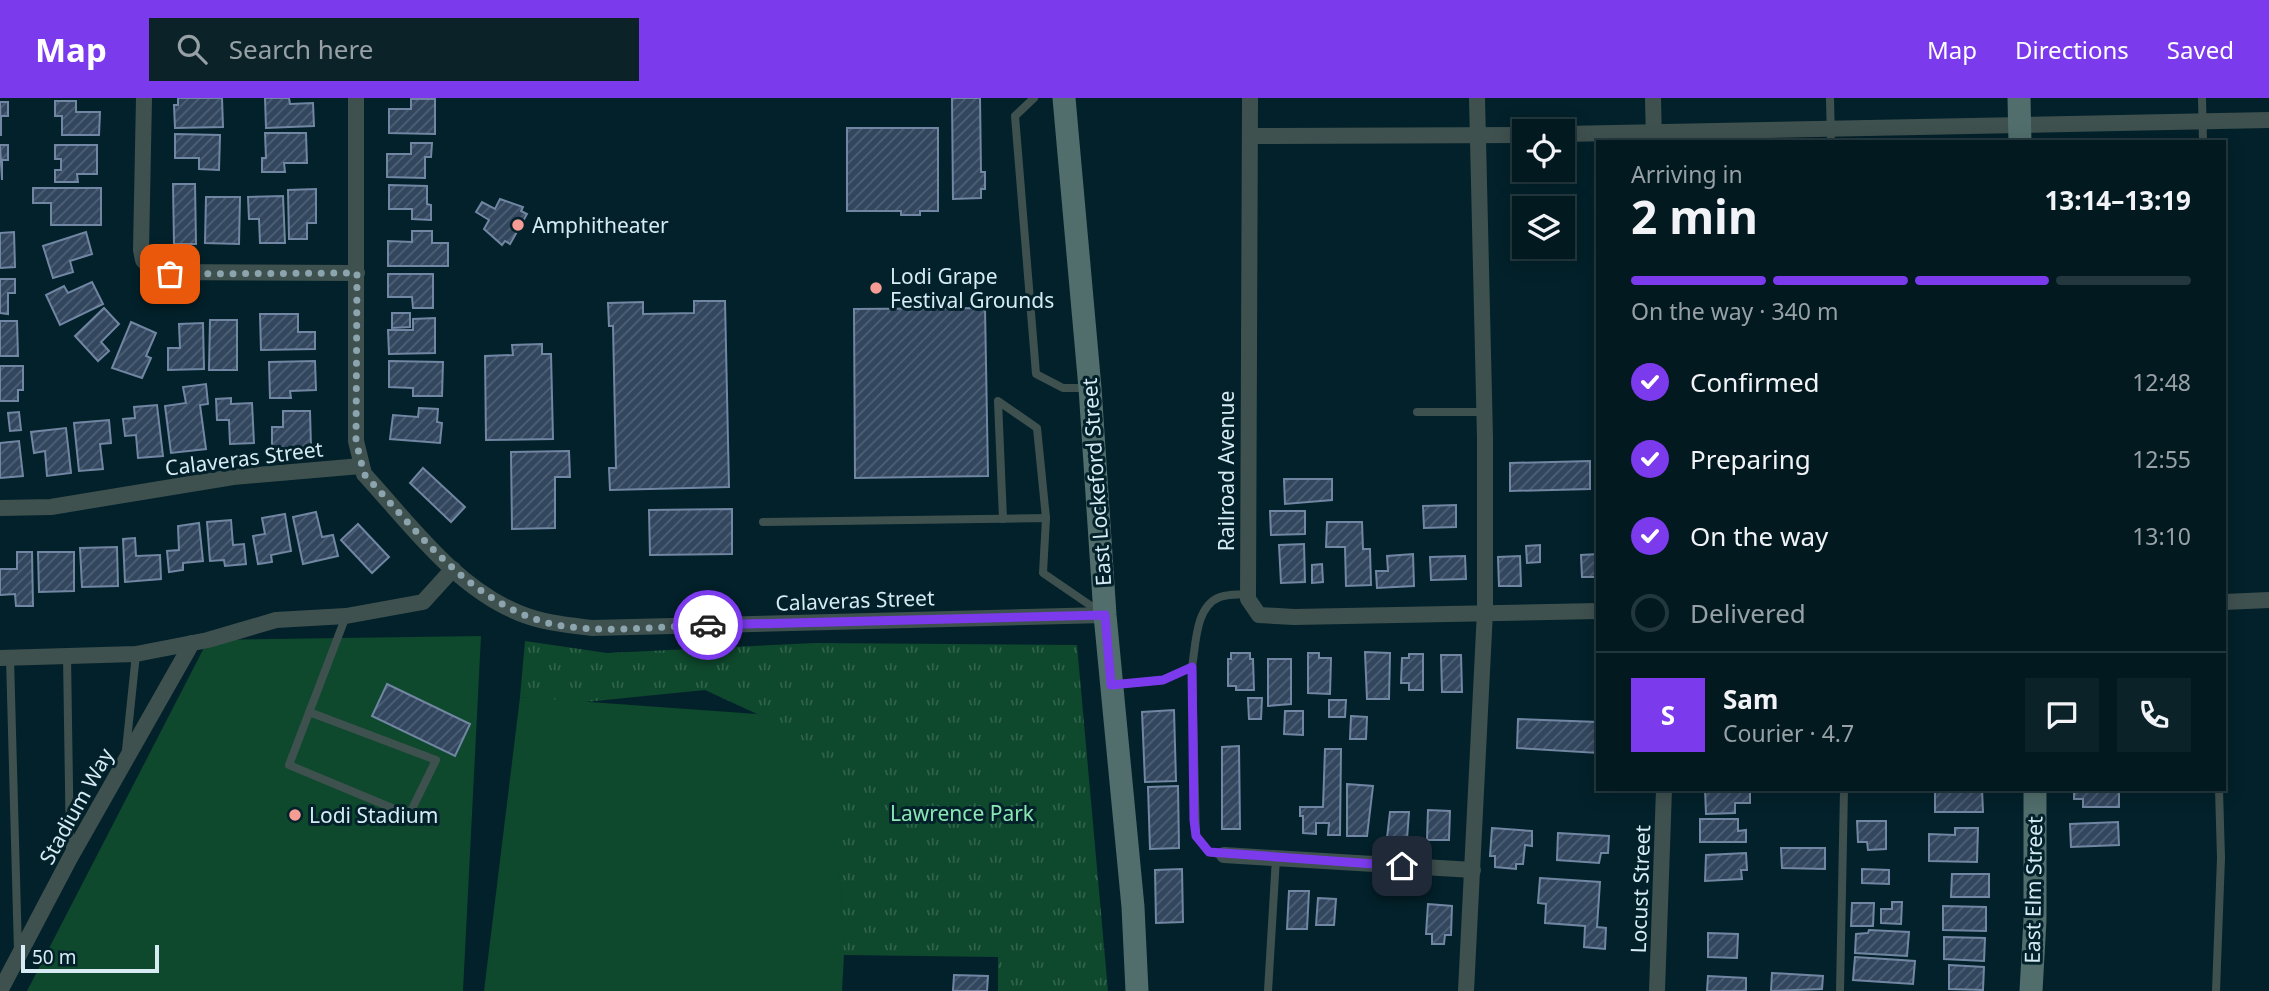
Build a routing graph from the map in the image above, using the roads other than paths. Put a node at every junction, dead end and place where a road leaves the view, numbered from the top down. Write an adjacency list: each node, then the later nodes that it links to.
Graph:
1 (144, 98): 21 (street)
2 (356, 98): 21 (street)
3 (1034, 98): 22 (lane)
4 (1064, 98): 22 (street, East Lockeford Street)
5 (1250, 98): 18 (street, Railroad Avenue)
6 (1477, 98): 14 (street)
7 (1653, 98): 19 (street)
8 (1830, 98): 17 (lane)
9 (2019, 98): 13 (street)
10 (2202, 98): 12 (lane)
11 (2269, 120): 12 (street)
12 (2203, 122): 13 (street); 20 (lane)
13 (2020, 133): 17 (street)
14 (1478, 135): 15 (street); 18 (street); 24 (street)
15 (1512, 135)
16 (1575, 135): 19 (street)
17 (1831, 135): 19 (street)
18 (1250, 136): 31 (street, Railroad Avenue)
19 (1654, 138)
20 (2203, 140)
21 (357, 273): 25 (street)
22 (1090, 388): 36 (street, East Lockeford Street)
23 (1417, 412): 24 (lane)
24 (1485, 412): 34 (street)
25 (361, 466): 26 (street, Calaveras Street); 30 (street, Calaveras Street)
26 (0, 508)
27 (1046, 518): 28 (lane); 28 (lane); 36 (lane)
28 (1003, 519): 29 (lane)
29 (763, 522)
30 (453, 569): 36 (street, Calaveras Street); 37 (street)
31 (1248, 594): 34 (street); 42 (lane)
32 (2269, 600): 33 (street)
33 (2226, 602)
34 (1485, 611): 35 (street); 53 (street)
35 (1596, 611)
36 (1105, 615): 43 (street, East Lockeford Street)
37 (346, 616): 38 (street); 44 (lane)
38 (191, 643): 39 (street); 45 (street, Stadium Way)
39 (136, 654): 40 (street); 45 (lane)
40 (67, 656): 41 (street); 51 (lane)
41 (5, 658): 54 (lane)
42 (1192, 667): 43 (lane); 50 (lane)
43 (1111, 685): 56 (street, East Lockeford Street)
44 (309, 712): 44 (lane)
45 (125, 760): 51 (street, Stadium Way)
46 (1664, 791): 59 (street, Locust Street)
47 (1844, 791): 60 (lane)
48 (2035, 791): 61 (street, East Elm Street)
49 (2219, 791): 62 (lane)
50 (1224, 855): 52 (street)
51 (70, 858): 54 (street, Stadium Way)
52 (1276, 858): 53 (street); 57 (lane)
53 (1474, 870): 58 (street)
54 (18, 957): 55 (street, Stadium Way)
55 (0, 991)
56 (1137, 991)
57 (1268, 991)
58 (1466, 991)
59 (1657, 991)
60 (1840, 991)
61 (2031, 991)
62 (2216, 991)

